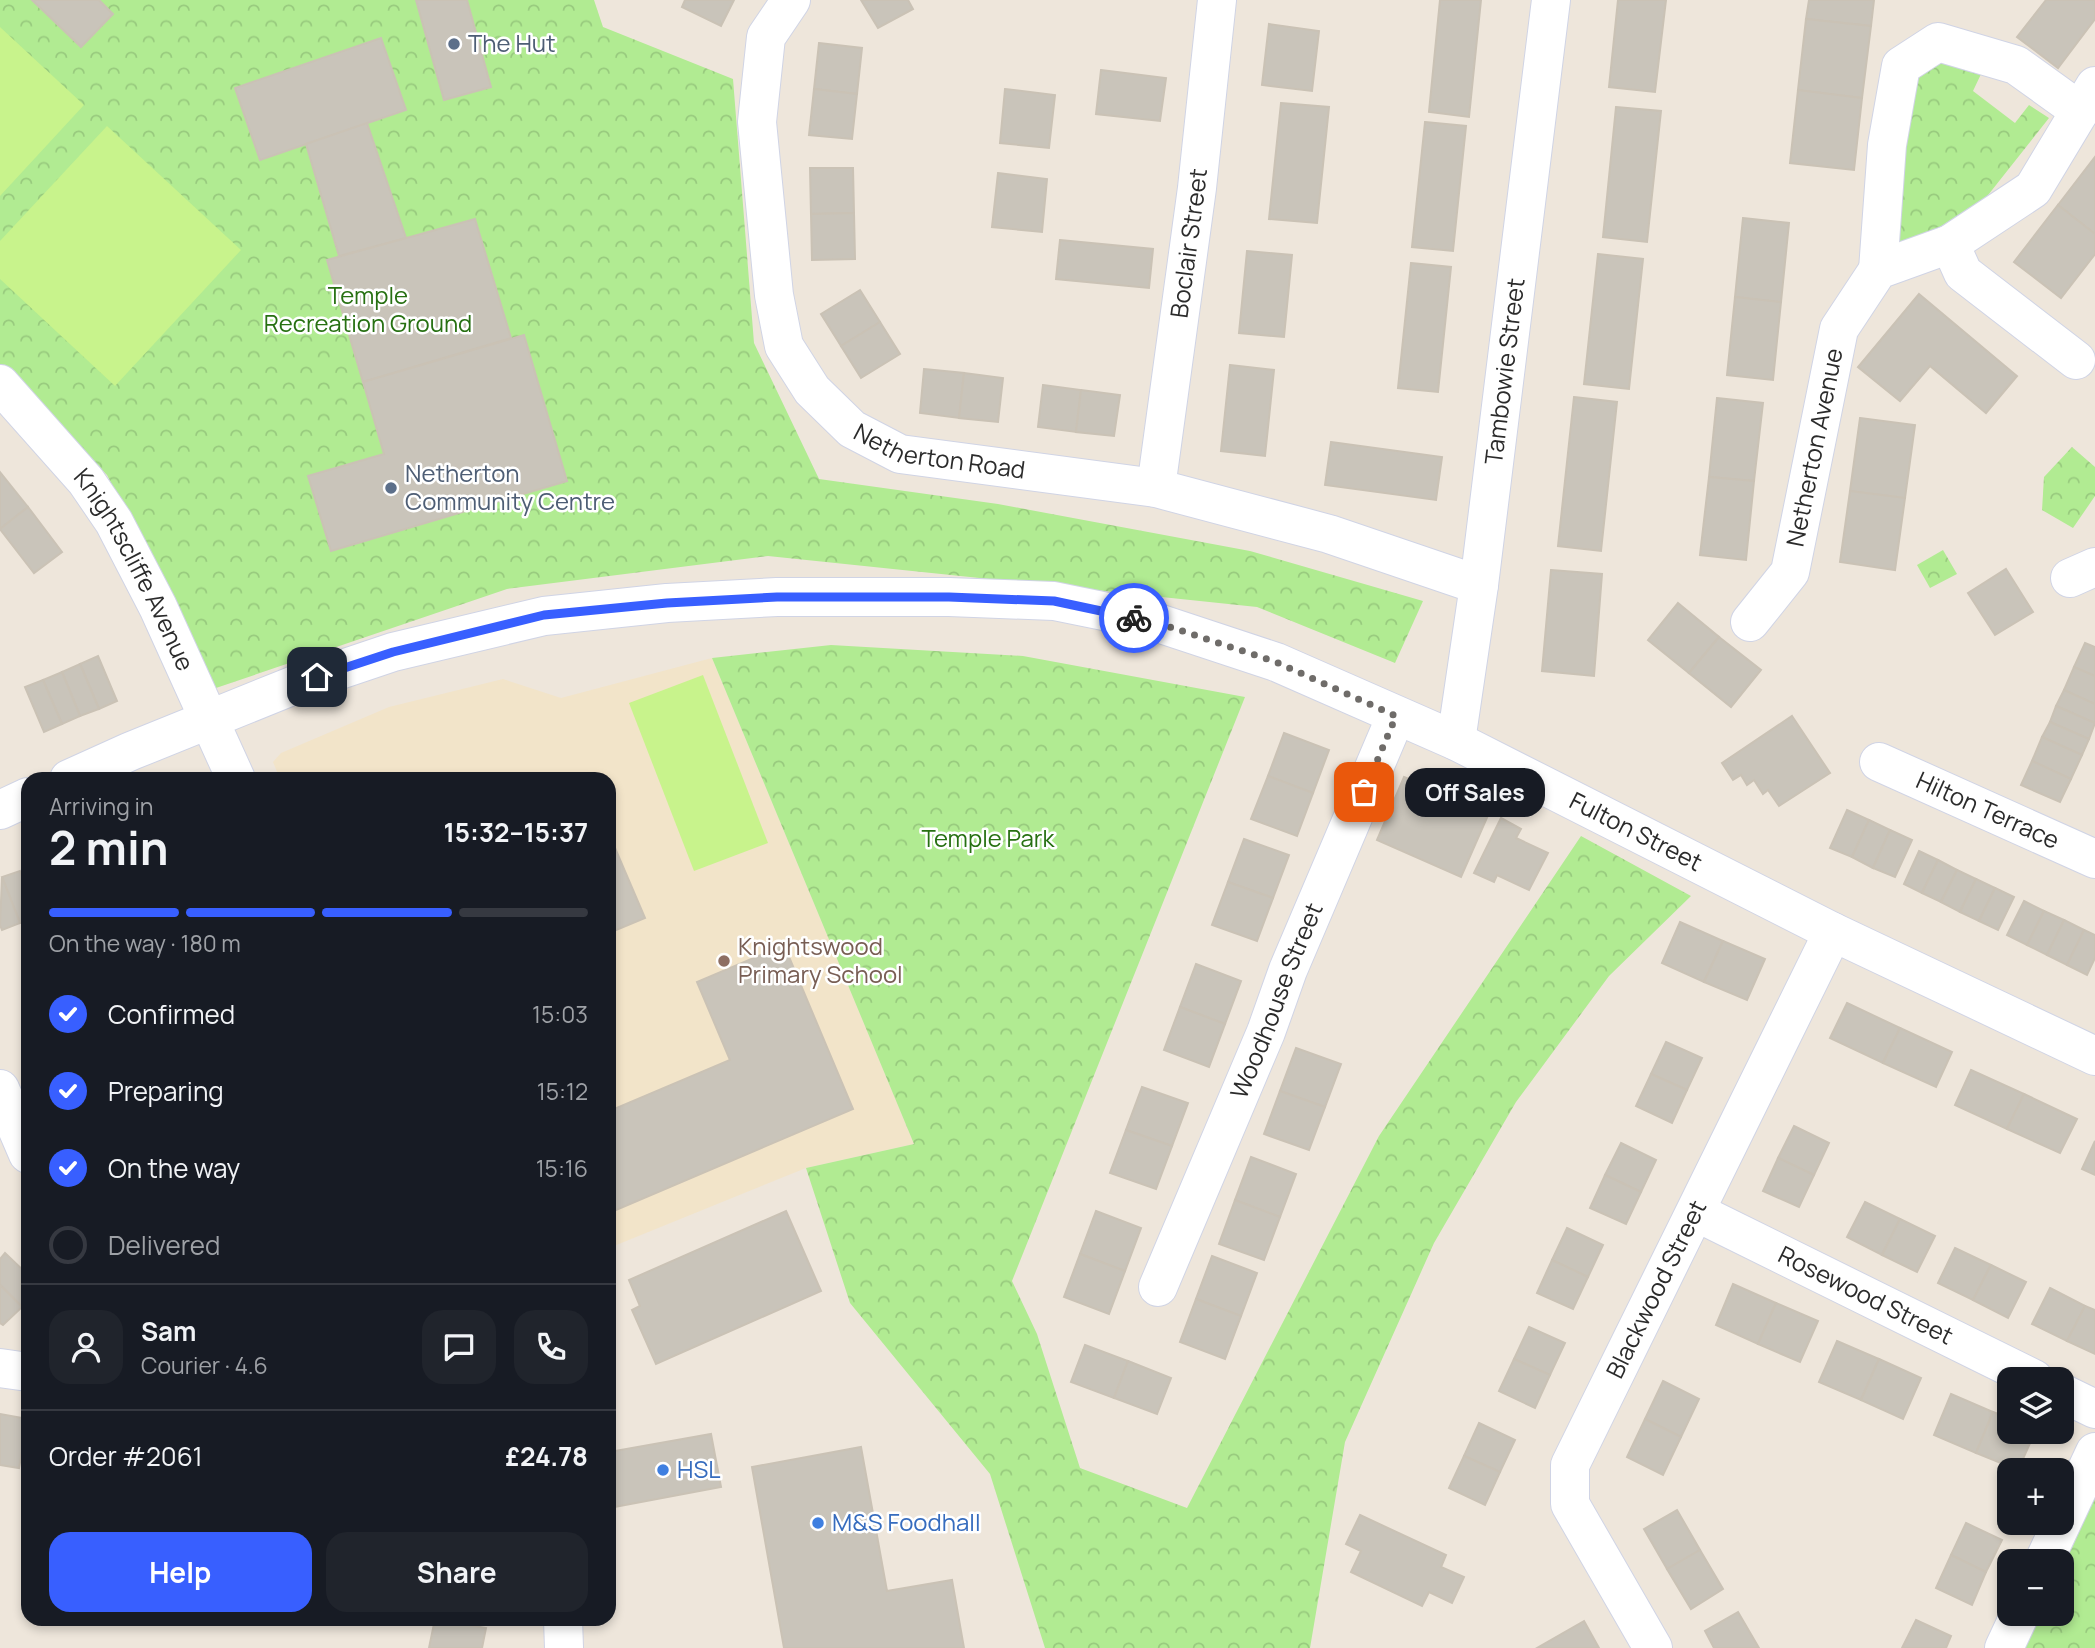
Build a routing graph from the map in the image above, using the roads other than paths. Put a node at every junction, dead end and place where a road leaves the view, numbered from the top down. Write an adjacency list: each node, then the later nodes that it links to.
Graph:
1 (791, 0): 9 (street, Netherton Road)
2 (1217, 0): 9 (street, Boclair Street)
3 (1552, 0): 10 (street, Tambowie Street)
4 (2087, 99): 5 (street, Netherton Avenue); 6 (street, Netherton Avenue)
5 (1951, 244): 6 (street, Netherton Avenue); 7 (street)
6 (1878, 270): 11 (street, Netherton Avenue)
7 (2076, 360)
8 (0, 384): 13 (street, Knightscliffe Avenue)
9 (1156, 488): 10 (street, Netherton Road)
10 (1479, 585): 14 (street, Tambowie Street)
11 (1750, 622)
12 (1396, 716): 13 (street, Fulton Street); 14 (street, Fulton Street); 26 (street, Woodhouse Street)
13 (210, 719): 16 (street, Fulton Street); 17 (street, Knightscliffe Avenue)
14 (1456, 741): 21 (street, Fulton Street)
15 (1879, 762): 20 (street, Hilton Terrace)
16 (85, 772)
17 (233, 772)
18 (21, 800): 19 (street)
19 (0, 810)
20 (2095, 859)
21 (1833, 932): 22 (street, Fulton Street); 25 (street, Blackwood Street)
22 (2095, 1056)
23 (0, 1089): 24 (street)
24 (21, 1138)
25 (1696, 1212): 27 (street, Rosewood Street); 37 (street, Blackwood Street)
26 (1158, 1287)
27 (2010, 1367)
28 (0, 1368): 29 (street)
29 (21, 1371)
30 (2074, 1399): 31 (street)
31 (2095, 1409)
32 (2095, 1452): 33 (street)
33 (2050, 1549)
34 (563, 1626): 36 (street)
35 (2014, 1626): 38 (street)
36 (564, 1648)
37 (1653, 1648)
38 (2004, 1648)

